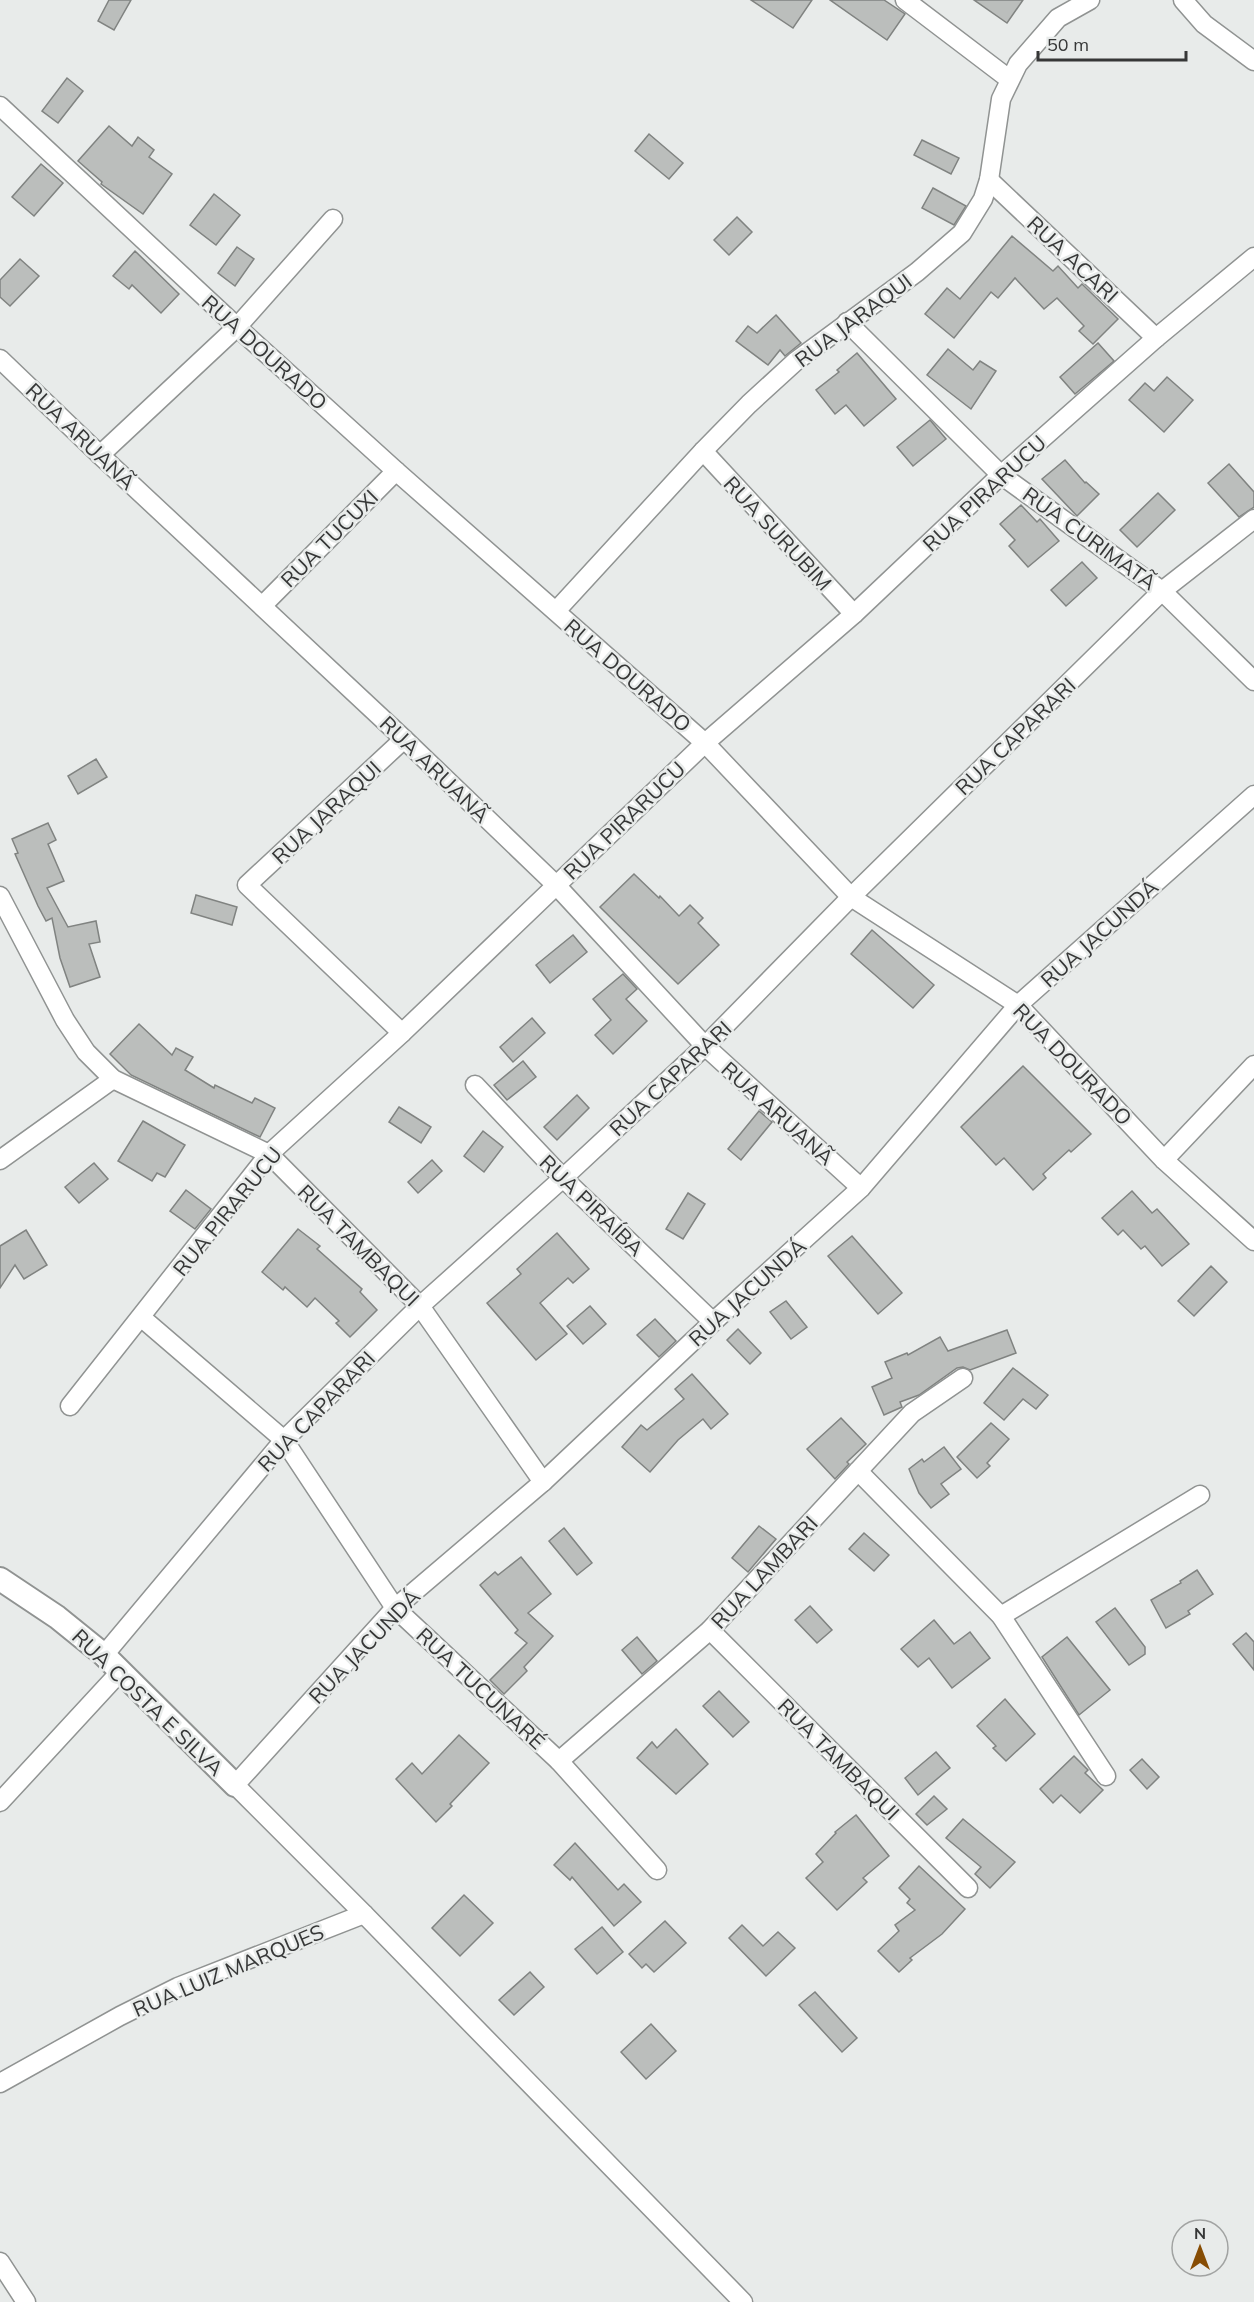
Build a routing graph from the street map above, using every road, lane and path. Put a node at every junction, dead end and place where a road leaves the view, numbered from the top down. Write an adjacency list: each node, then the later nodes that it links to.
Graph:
1 (905, 0): 5 (street)
2 (1090, 0): 5 (street, RUA JARAQUI)
3 (1183, 0): 4 (street)
4 (1254, 62)
5 (1009, 79): 7 (street, RUA JARAQUI)
6 (0, 106): 11 (street, RUA DOURADO)
7 (989, 180): 10 (street, RUA JARAQUI); 12 (street, RUA ACARI)
8 (333, 219): 11 (street)
9 (1254, 257): 12 (street, RUA PIRARUCU)
10 (847, 322): 14 (street, RUA JARAQUI); 17 (street, RUA CURIMATÃ)
11 (237, 327): 15 (street); 16 (street, RUA DOURADO)
12 (1156, 338): 17 (street, RUA PIRARUCU)
13 (0, 358): 15 (street, RUA ARUANÃ)
14 (703, 451): 21 (street, RUA JARAQUI); 22 (street, RUA SURUBIM)
15 (100, 455): 20 (street, RUA ARUANÃ)
16 (396, 471): 20 (street, RUA TUCUXI); 21 (street, RUA DOURADO)
17 (1001, 475): 19 (street, RUA CURIMATÃ); 22 (street, RUA PIRARUCU)
18 (1254, 519): 19 (street, RUA CAPARARI)
19 (1162, 591): 23 (street, RUA CURIMATÃ); 29 (street, RUA CAPARARI)
20 (263, 605): 24 (street, RUA ARUANÃ)
21 (556, 612): 25 (street, RUA DOURADO)
22 (854, 614): 25 (street, RUA PIRARUCU)
23 (1254, 681)
24 (404, 739): 27 (street, RUA ARUANÃ); 31 (street, RUA JARAQUI)
25 (705, 742): 27 (street, RUA PIRARUCU); 29 (street, RUA DOURADO)
26 (1254, 795): 30 (street, RUA JACUNDÁ)
27 (556, 885): 31 (street, RUA PIRARUCU); 32 (street, RUA ARUANÃ)
28 (0, 896): 34 (street, RUA TAMBAQUI)
29 (851, 897): 30 (street, RUA DOURADO); 32 (street, RUA CAPARARI)
30 (1018, 1005): 38 (street, RUA DOURADO); 40 (street, RUA JACUNDÁ)
31 (402, 1033): 36 (street, RUA PIRARUCU)
32 (705, 1046): 39 (street, RUA CAPARARI); 40 (street, RUA ARUANÃ)
33 (1254, 1065): 38 (street)
34 (113, 1079): 36 (street, RUA TAMBAQUI); 37 (street)
35 (475, 1085): 39 (street, RUA PIRAÍBA)
36 (269, 1154): 42 (street, RUA TAMBAQUI); 43 (street, RUA PIRARUCU)
37 (0, 1160)
38 (1164, 1160): 41 (street, RUA DOURADO)
39 (563, 1178): 42 (street, RUA CAPARARI); 44 (street, RUA PIRAÍBA)
40 (861, 1188): 44 (street, RUA JACUNDÁ)
41 (1254, 1241)
42 (420, 1306): 47 (street, RUA CAPARARI); 49 (street, RUA TAMBAQUI)
43 (142, 1318): 46 (street, RUA PIRARUCU); 47 (street, RUA TUCUNARÉ)
44 (713, 1322): 49 (street, RUA JACUNDÁ)
45 (963, 1378): 48 (street, RUA LAMBARI)
46 (70, 1406)
47 (284, 1440): 52 (street, RUA TUCUNARÉ); 55 (street, RUA CAPARARI)
48 (858, 1470): 53 (street); 54 (street, RUA LAMBARI)
49 (543, 1482): 52 (street, RUA JACUNDÁ)
50 (1200, 1495): 53 (street)
51 (0, 1579): 55 (street, RUA COSTA E SILVA)
52 (395, 1608): 57 (street, RUA TUCUNARÉ); 59 (street, RUA JACUNDÁ)
53 (1001, 1616): 58 (street)
54 (710, 1630): 57 (street, RUA LAMBARI); 62 (street, RUA TAMBAQUI)
55 (104, 1655): 56 (street, RUA COSTA E SILVA)
56 (120, 1672): 59 (street, RUA COSTA E SILVA); 60 (street)
57 (559, 1761): 61 (street, RUA TUCUNARÉ)
58 (1106, 1776)
59 (235, 1785): 63 (street)
60 (0, 1802)
61 (657, 1870)
62 (968, 1888)
63 (364, 1914): 64 (street, RUA LUIZ MARQUES); 67 (street)
64 (0, 2083)
65 (0, 2262): 66 (street)
66 (26, 2302)
67 (743, 2302)

